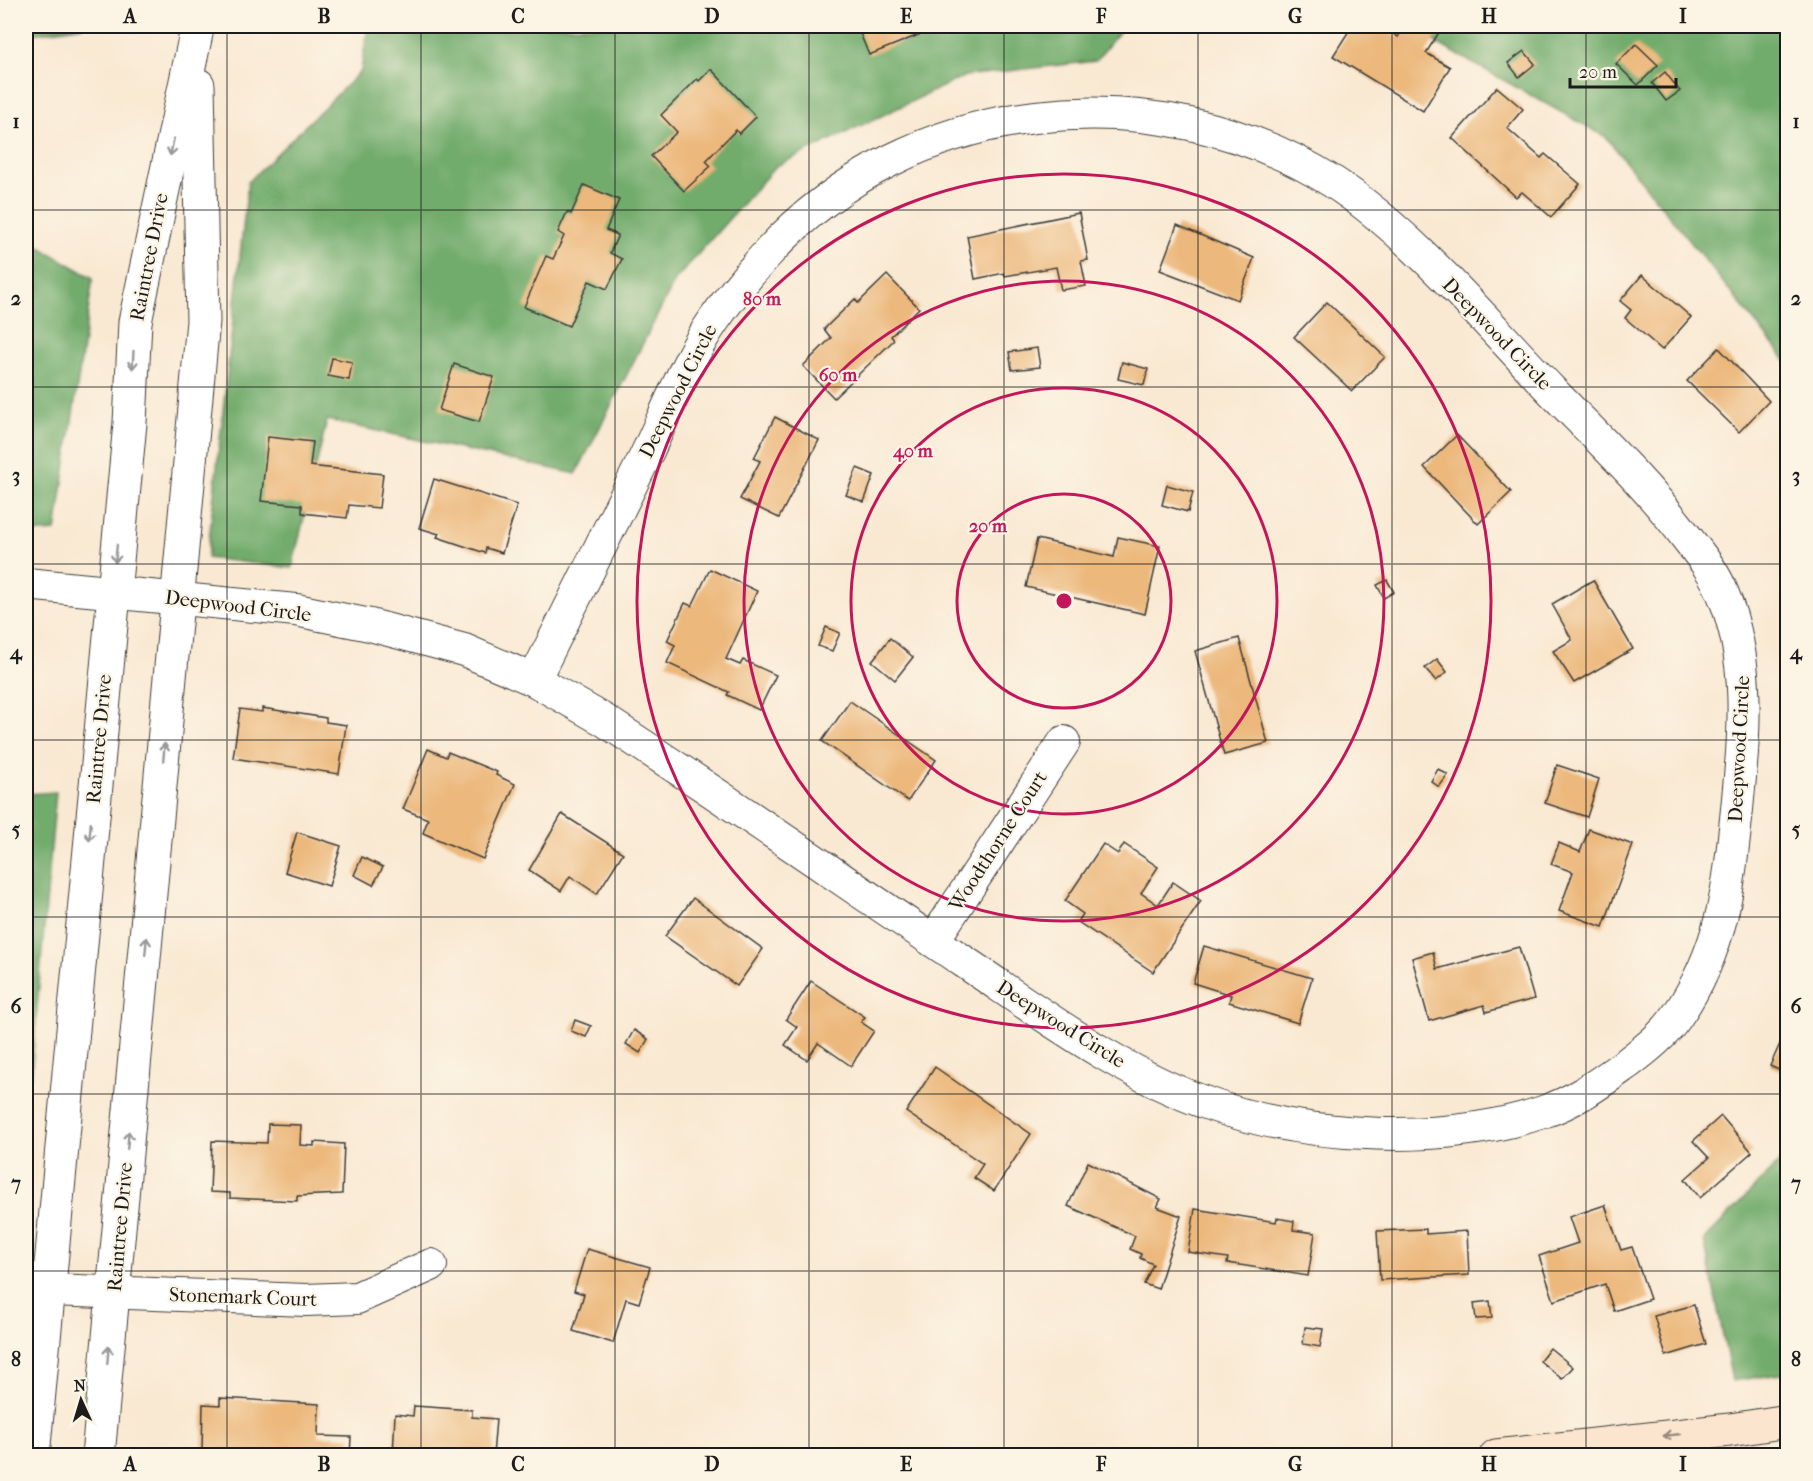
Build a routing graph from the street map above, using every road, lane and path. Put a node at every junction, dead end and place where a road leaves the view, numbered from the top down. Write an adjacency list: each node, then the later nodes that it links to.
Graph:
1 (197, 27): 3 (street, Raintree Drive, one-way to 3); 4 (street, Raintree Drive)
2 (26, 585): 3 (street, Deepwood Circle)
3 (112, 592): 4 (street, Deepwood Circle); 9 (street, Raintree Drive, one-way to 9)
4 (178, 598): 5 (street, Deepwood Circle); 10 (street, Raintree Drive, one-way to 4)
5 (534, 680): 7 (street, Deepwood Circle); 7 (street, Deepwood Circle)
6 (1064, 742): 7 (street, Woodthorne Court)
7 (933, 941)
8 (431, 1265): 10 (street, Stonemark Court)
9 (37, 1290): 10 (street, Stonemark Court); 12 (street, Raintree Drive)
10 (114, 1293): 13 (street, Raintree Drive, one-way to 10)
11 (1788, 1420): 14 (main road, one-way to 14)
12 (33, 1455)
13 (98, 1455)
14 (1496, 1455)

